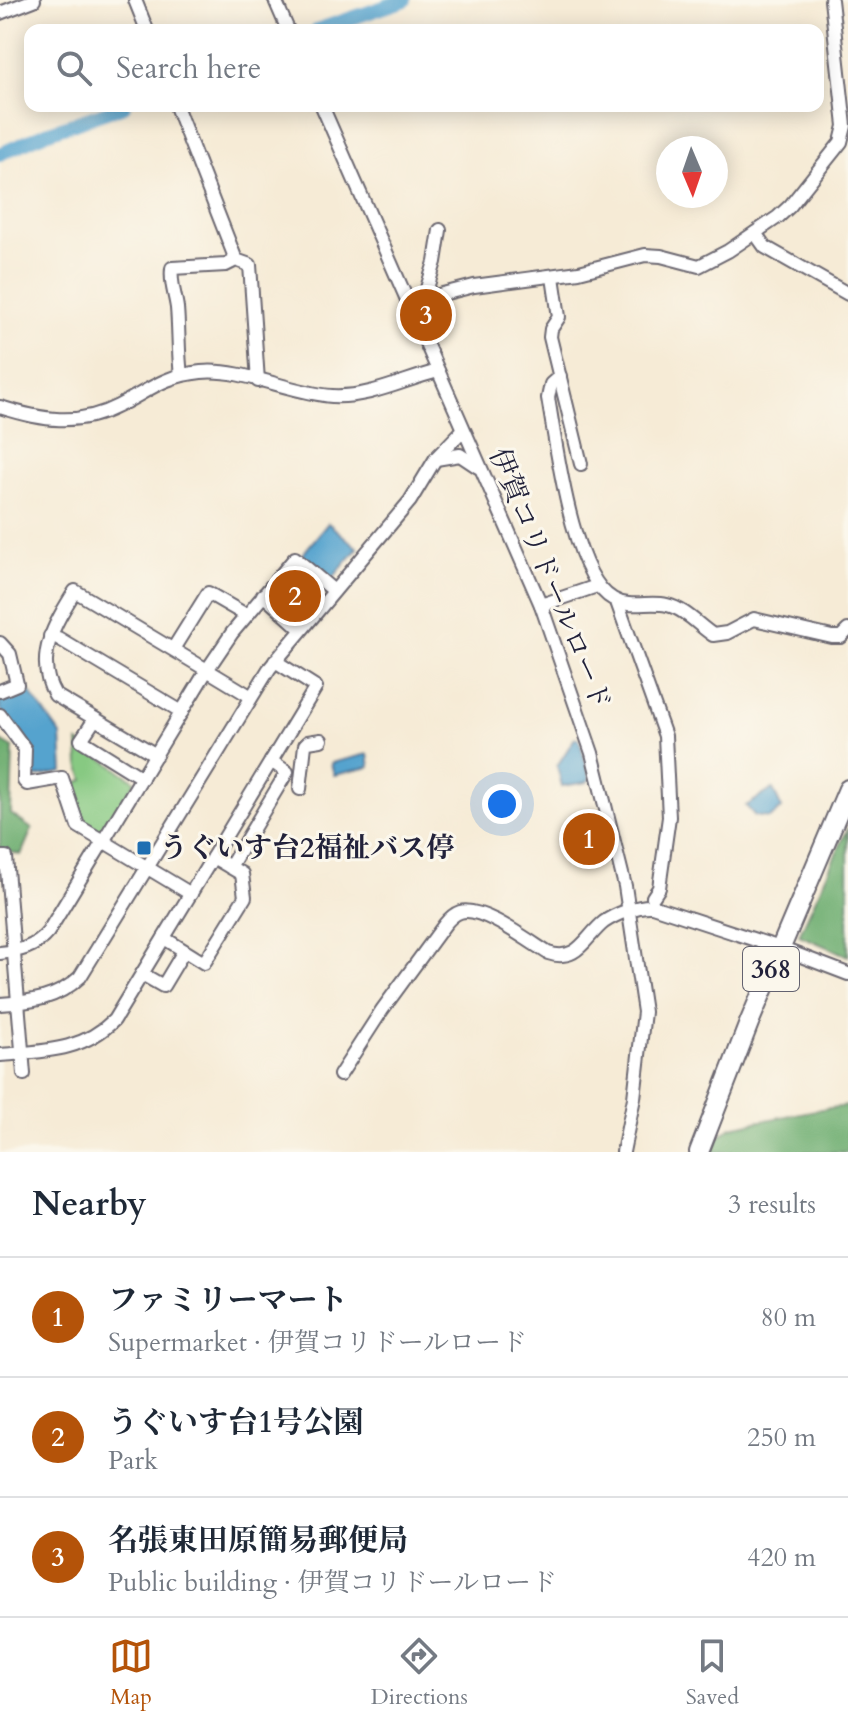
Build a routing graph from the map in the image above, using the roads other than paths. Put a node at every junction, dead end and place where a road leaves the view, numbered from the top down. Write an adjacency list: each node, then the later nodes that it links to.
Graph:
1 (34, 0): 5 (street)
2 (135, 0): 6 (street)
3 (275, 0): 7 (street)
4 (831, 0): 11 (street)
5 (0, 13)
6 (145, 24)
7 (286, 24)
8 (178, 112): 12 (street)
9 (325, 112): 16 (street, 伊賀コリドールロード)
10 (440, 230): 15 (street)
11 (755, 233): 13 (street); 14 (street)
12 (236, 260): 18 (street); 20 (street)
13 (553, 277): 15 (street); 19 (street)
14 (848, 294)
15 (424, 298): 16 (street)
16 (407, 303): 17 (street, 伊賀コリドールロード)
17 (438, 371): 20 (street); 22 (street, 伊賀コリドールロード)
18 (181, 375): 20 (street); 21 (street)
19 (560, 376): 24 (street); 26 (street)
20 (258, 381)
21 (0, 407)
22 (463, 430): 23 (street); 25 (street, 伊賀コリドールロード)
23 (432, 463): 25 (street); 27 (street)
24 (581, 464)
25 (480, 469): 30 (street, 伊賀コリドールロード)
26 (597, 586): 29 (street); 30 (street)
27 (334, 591): 28 (street); 32 (street)
28 (263, 595): 31 (street); 32 (street)
29 (617, 602): 33 (street); 56 (street)
30 (541, 605): 58 (street, 伊賀コリドールロード)
31 (246, 615): 36 (street); 38 (street)
32 (301, 629): 37 (street)
33 (848, 630)
34 (50, 636): 36 (street); 41 (street); 43 (street)
35 (0, 643): 39 (street)
36 (173, 649): 38 (street)
37 (275, 661): 40 (street); 46 (street)
38 (207, 670): 40 (street); 41 (street)
39 (0, 691)
40 (250, 696): 54 (street)
41 (182, 712): 45 (street)
42 (0, 715): 50 (street)
43 (95, 719): 45 (street); 48 (street)
44 (321, 740): 47 (street)
45 (156, 755): 48 (street)
46 (271, 761): 47 (street); 52 (street)
47 (287, 772): 53 (street)
48 (142, 778): 50 (street)
49 (848, 789): 60 (highway, 368)
50 (104, 841): 54 (street); 62 (street)
51 (0, 857): 57 (street)
52 (213, 857): 53 (street); 55 (street)
53 (230, 867): 61 (street)
54 (146, 868): 55 (street); 66 (street)
55 (191, 894): 59 (street)
56 (653, 897)
57 (5, 902): 62 (street)
58 (628, 911): 60 (street); 71 (street); 72 (street, 伊賀コリドールロード)
59 (164, 938): 61 (street); 64 (street)
60 (780, 948): 65 (street); 73 (highway, 368)
61 (184, 951): 64 (street)
62 (14, 952): 63 (street); 66 (street)
63 (0, 953)
64 (142, 974): 68 (street)
65 (848, 974)
66 (19, 1003): 67 (street); 68 (street)
67 (0, 1004)
68 (23, 1053): 69 (street); 70 (street)
69 (0, 1055)
70 (24, 1074)
71 (340, 1075)
72 (623, 1152)
73 (699, 1152)

